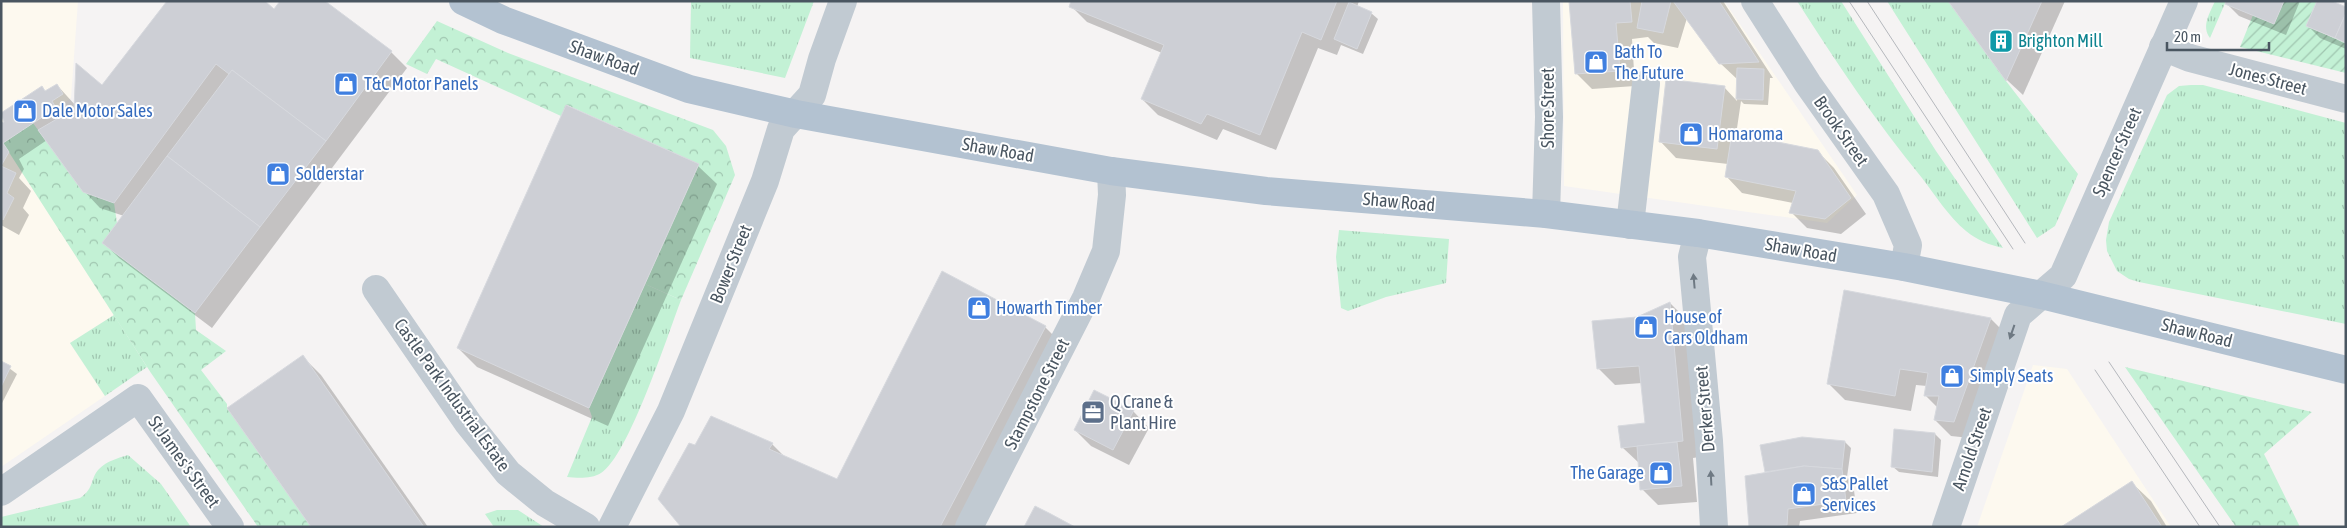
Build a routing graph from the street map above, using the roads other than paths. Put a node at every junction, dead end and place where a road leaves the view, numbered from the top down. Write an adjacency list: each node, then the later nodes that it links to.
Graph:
1 (462, 1): 9 (main road, Shaw Road)
2 (844, 1): 9 (street, Bower Street)
3 (1546, 1): 11 (street, Shore Street)
4 (1755, 1): 14 (street, Brook Street)
5 (2184, 1): 6 (street, Spencer Street)
6 (2163, 47): 8 (street, Jones Street); 16 (street, Spencer Street)
7 (1646, 84): 12 (street)
8 (2346, 99)
9 (796, 114): 10 (main road, Shaw Road); 21 (street, Bower Street)
10 (1111, 170): 11 (main road, Shaw Road); 22 (street, Stampstone Street)
11 (1546, 214): 12 (main road, Shaw Road)
12 (1630, 225): 13 (main road, Shaw Road)
13 (1698, 232): 14 (main road, Shaw Road); 23 (street, Derker Street, one-way to 13)
14 (1904, 267): 16 (main road, Shaw Road)
15 (376, 289): 20 (street, Castle Park Industrial Estate)
16 (2041, 295): 17 (main road, Shaw Road); 24 (street, Arnold Street, one-way to 24)
17 (2346, 370)
18 (1, 492): 19 (street, St James's Street)
19 (230, 527)
20 (586, 527)
21 (612, 527)
22 (968, 527)
23 (1714, 527)
24 (1946, 527)

